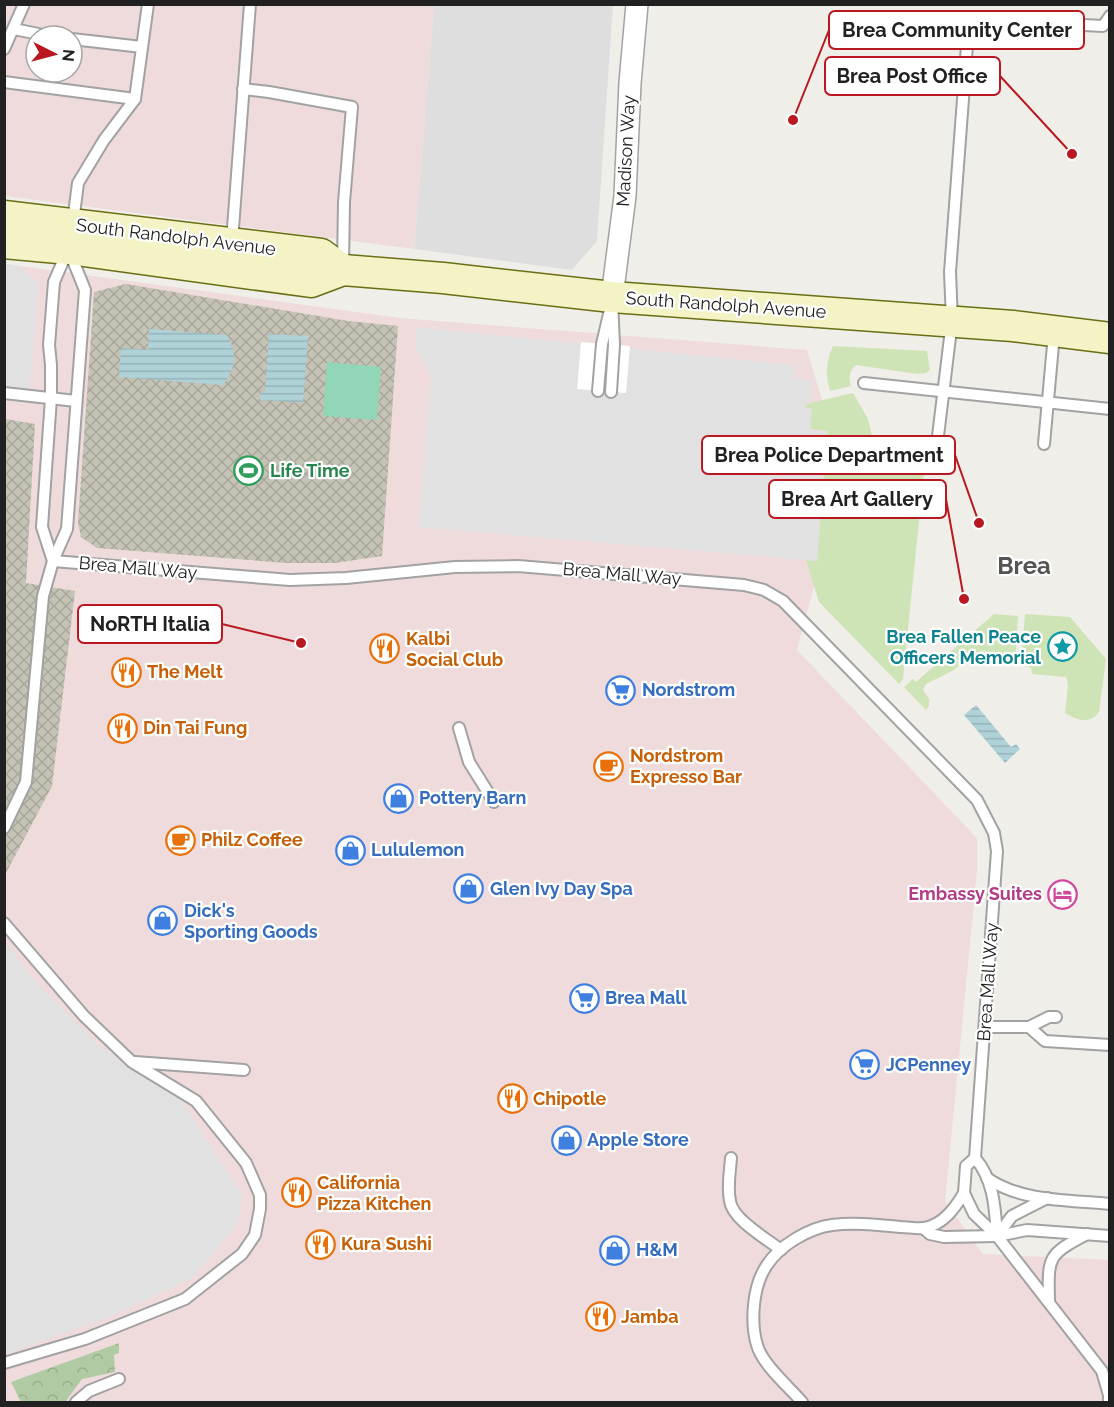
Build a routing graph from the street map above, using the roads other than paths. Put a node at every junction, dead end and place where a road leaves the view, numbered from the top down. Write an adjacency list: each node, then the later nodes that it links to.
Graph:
1 (24, 4): 6 (lane)
2 (148, 4): 9 (lane)
3 (250, 4): 12 (lane)
4 (637, 4): 19 (street, Madison Way)
5 (1110, 16): 20 (lane)
6 (14, 29): 7 (lane); 10 (lane)
7 (24, 31)
8 (84, 40): 9 (lane)
9 (142, 47): 13 (lane)
10 (4, 49)
11 (4, 82): 13 (lane)
12 (243, 89): 17 (lane); 18 (lane)
13 (135, 99): 15 (lane)
14 (4, 216): 15 (street, South Randolph Avenue)
15 (70, 237): 16 (street, South Randolph Avenue); 17 (street, South Randolph Avenue); 18 (street, South Randolph Avenue); 29 (lane); 30 (lane, Brea Mall Way)
16 (4, 243)
17 (231, 244): 18 (street, South Randolph Avenue)
18 (343, 270): 19 (street, South Randolph Avenue)
19 (612, 297): 20 (street, South Randolph Avenue); 23 (lane)
20 (952, 321): 21 (street, South Randolph Avenue); 27 (lane)
21 (1055, 331): 22 (street, South Randolph Avenue); 31 (lane)
22 (1110, 338)
23 (608, 345): 25 (lane); 26 (lane)
24 (864, 383): 27 (lane)
25 (598, 391)
26 (611, 392)
27 (943, 392): 31 (lane); 33 (lane)
28 (4, 393): 29 (lane)
29 (51, 398): 30 (lane); 35 (lane)
30 (76, 401): 35 (lane, Brea Mall Way)
31 (1048, 403): 32 (lane); 34 (lane)
32 (1110, 410)
33 (938, 436)
34 (1044, 444)
35 (52, 561): 38 (lane); 41 (lane, Brea Mall Way)
36 (459, 728): 37 (lane)
37 (494, 802)
38 (4, 828)
39 (4, 923): 44 (lane)
40 (1056, 1017): 42 (lane)
41 (985, 1027): 42 (lane); 47 (lane, Brea Mall Way)
42 (1029, 1027): 43 (lane)
43 (1110, 1045)
44 (132, 1062): 45 (lane); 58 (lane)
45 (244, 1070)
46 (731, 1158): 56 (lane)
47 (975, 1158): 48 (lane); 49 (lane, Brea Mall Way)
48 (987, 1178): 50 (lane); 54 (lane)
49 (964, 1193): 52 (lane); 54 (lane)
50 (1048, 1198): 51 (lane); 54 (lane)
51 (1110, 1204)
52 (923, 1228): 54 (lane); 56 (lane)
53 (1087, 1234): 54 (lane); 55 (lane); 57 (lane)
54 (997, 1236): 57 (lane)
55 (1110, 1236)
56 (781, 1250): 61 (lane)
57 (1049, 1301): 62 (lane)
58 (4, 1363)
59 (118, 1379): 60 (lane)
60 (76, 1402)
61 (802, 1402)
62 (1109, 1402)

